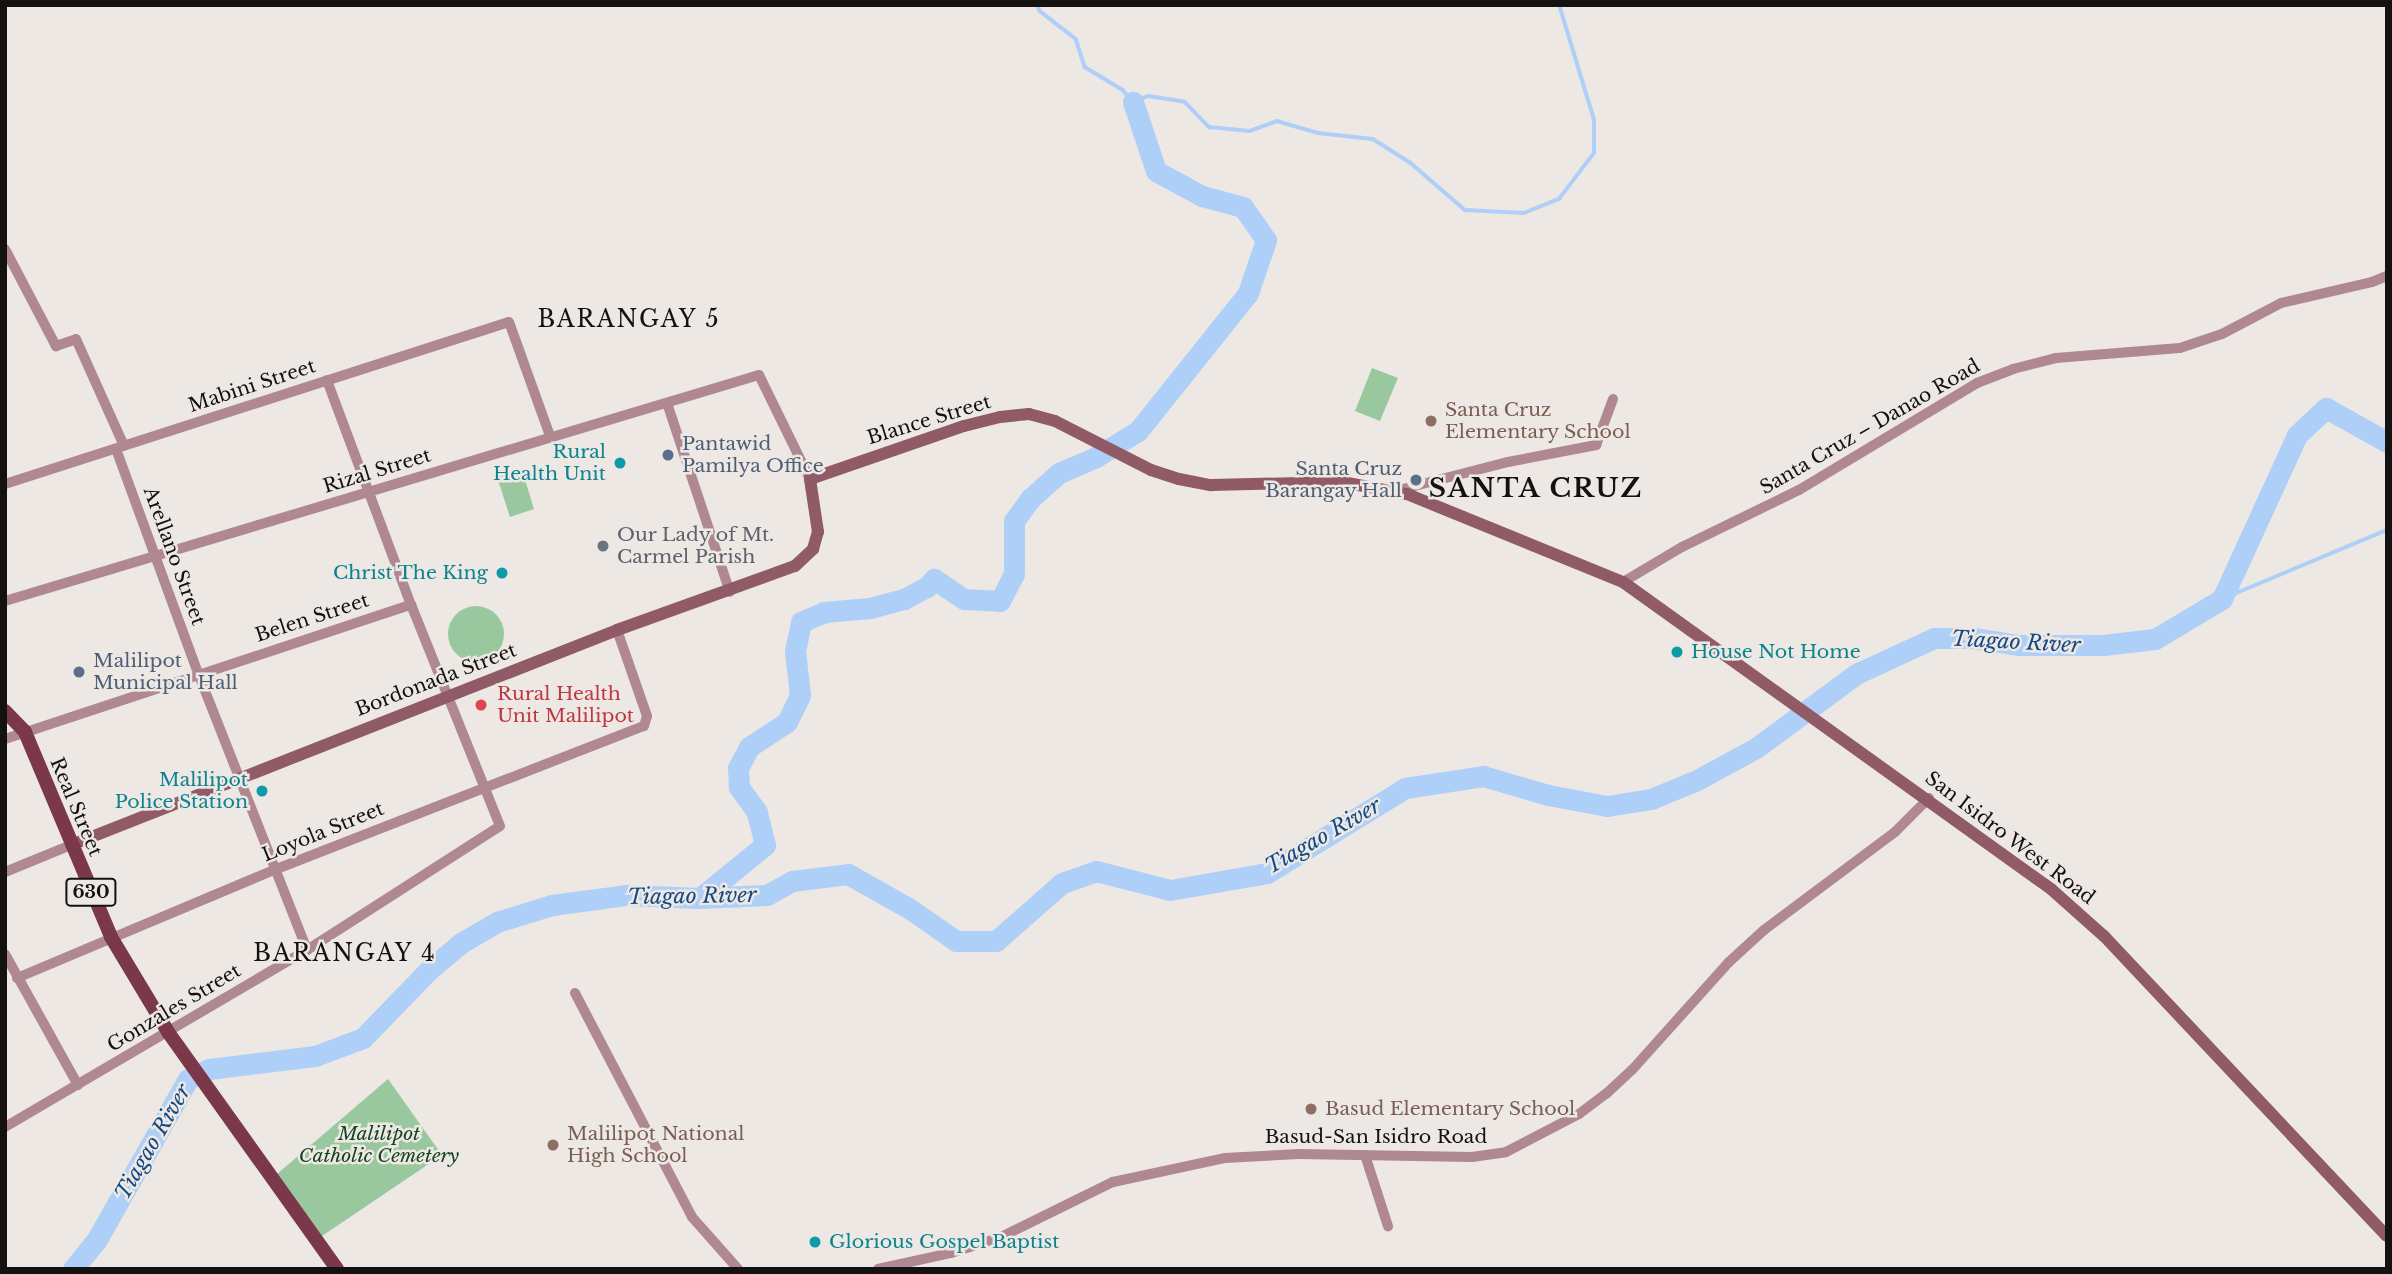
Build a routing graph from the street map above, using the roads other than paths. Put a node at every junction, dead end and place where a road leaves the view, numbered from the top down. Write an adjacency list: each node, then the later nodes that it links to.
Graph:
1 (5, 249): 7 (street, Arellano Street)
2 (2387, 275): 13 (street, Santa Cruz – Danao Road)
3 (327, 380): 6 (street, Mabini Street); 7 (street, Mabini Street); 11 (street)
4 (1614, 399): 10 (street)
5 (667, 403): 6 (street, Rizal Street); 8 (street, Rizal Street); 14 (street)
6 (550, 436): 11 (street, Rizal Street)
7 (120, 448): 9 (street, Mabini Street); 12 (street, Arellano Street)
8 (810, 479): 10 (street, Blance Street); 14 (street, Bordonada Street)
9 (5, 484)
10 (1395, 491): 13 (street, San Isidro West Road)
11 (369, 492): 12 (street, Rizal Street); 16 (street)
12 (156, 556): 15 (street, Rizal Street); 18 (street, Arellano Street)
13 (1623, 582): 25 (street, San Isidro West Road)
14 (730, 592): 17 (street, Bordonada Street)
15 (5, 601)
16 (411, 605): 18 (street, Belen Street); 19 (street)
17 (617, 630): 19 (street, Bordonada Street); 24 (street, Loyola Street)
18 (198, 673): 21 (street, Belen Street); 23 (street, Arellano Street)
19 (447, 696): 23 (street, Bordonada Street); 24 (street)
20 (5, 711): 21 (main road, Real Street / 630)
21 (24, 732): 22 (street, Belen Street); 26 (main road, Real Street / 630)
22 (5, 739)
23 (239, 777): 26 (street, Bordonada Street); 27 (street, Arellano Street)
24 (484, 787): 27 (street, Loyola Street); 30 (street, Gonzales Street)
25 (1928, 798): 37 (street, Basud-San Isidro Road); 39 (street, San Isidro West Road)
26 (71, 845): 28 (street); 29 (main road, Real Street / 630)
27 (274, 870): 29 (street, Loyola Street); 30 (street, Arellano Street)
28 (5, 872)
29 (111, 937): 32 (street, Loyola Street); 34 (main road, Real Street / 630)
30 (307, 950): 34 (street, Gonzales Street)
31 (5, 954): 32 (street)
32 (17, 978): 35 (street)
33 (575, 993): 41 (street)
34 (168, 1032): 35 (street, Gonzales Street); 40 (main road, Real Street / 630)
35 (78, 1085): 36 (street, Gonzales Street)
36 (5, 1127)
37 (1365, 1154): 38 (street); 42 (street, Basud-San Isidro Road)
38 (1388, 1226)
39 (2387, 1236)
40 (337, 1269)
41 (738, 1269)
42 (878, 1269)

